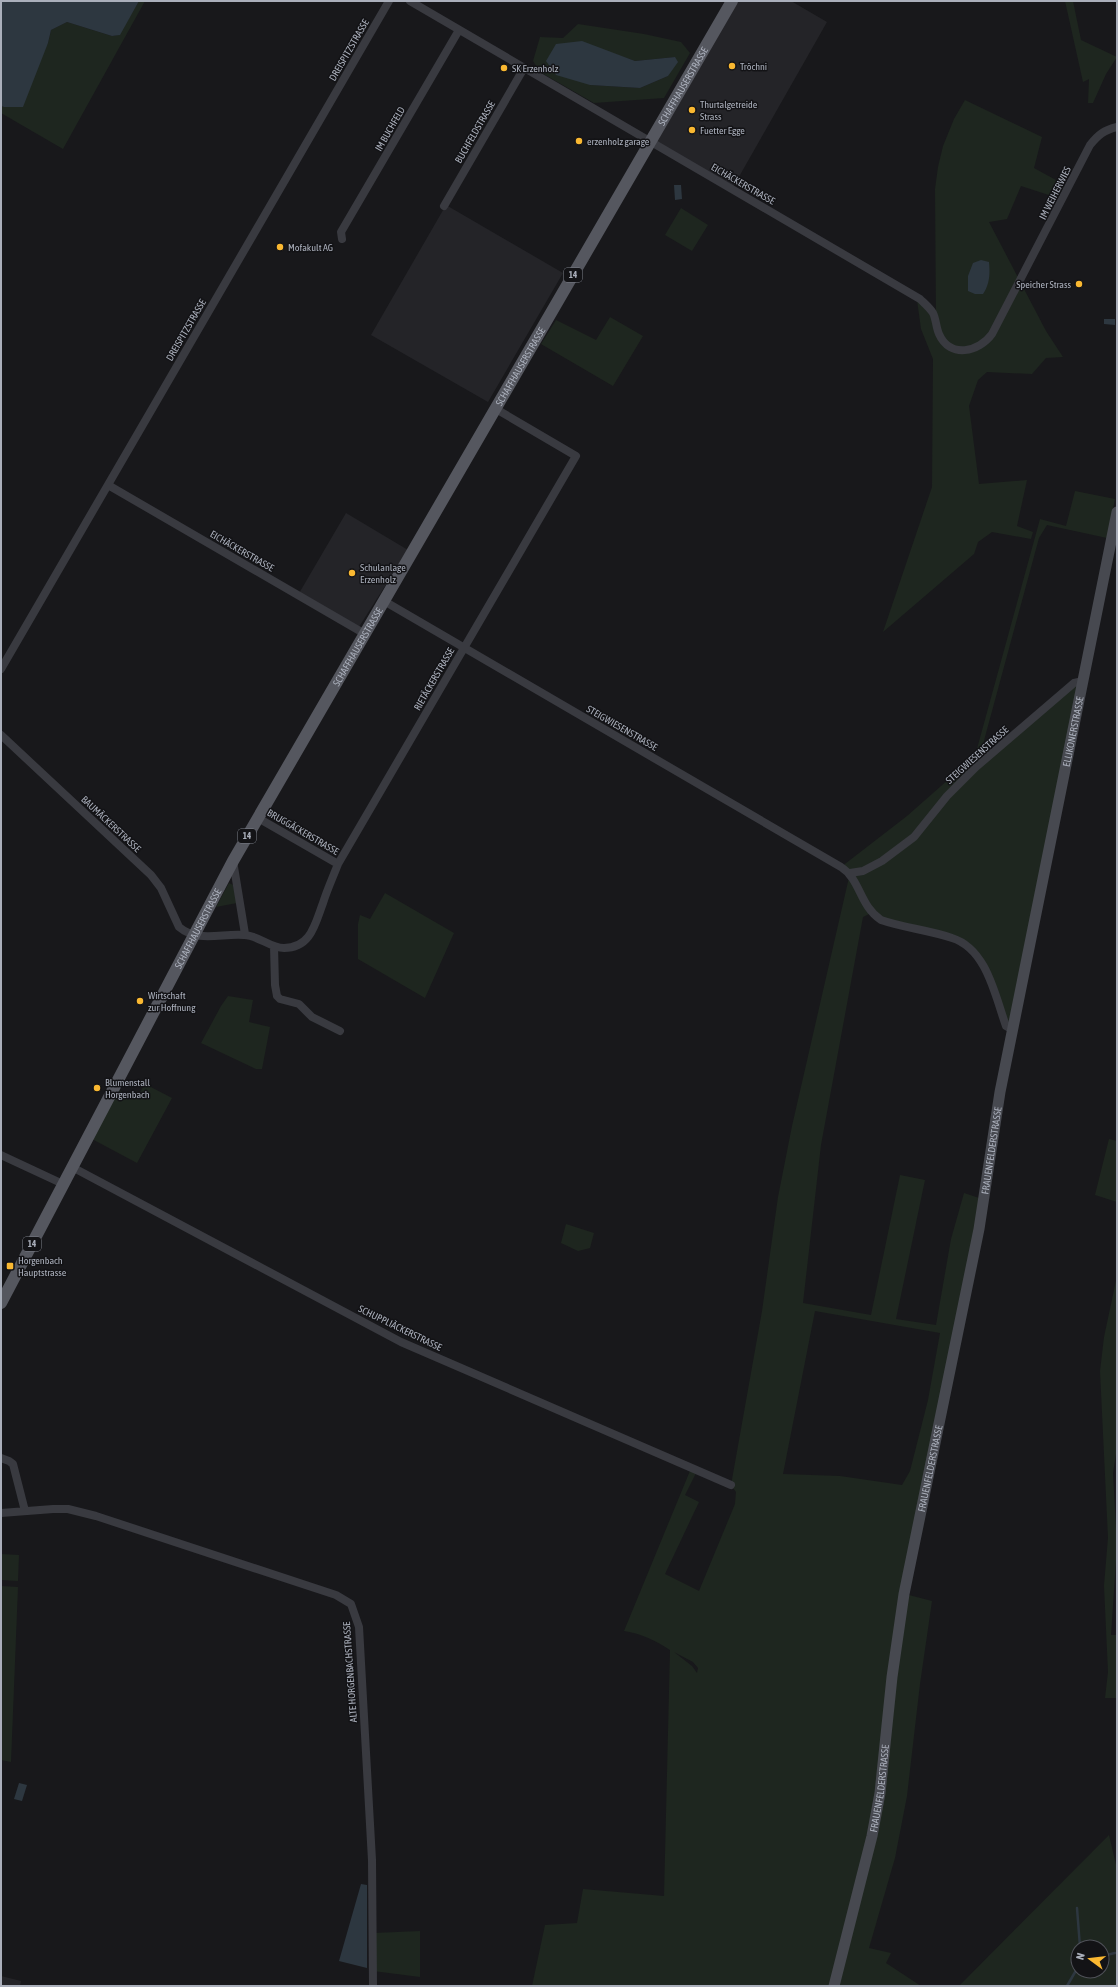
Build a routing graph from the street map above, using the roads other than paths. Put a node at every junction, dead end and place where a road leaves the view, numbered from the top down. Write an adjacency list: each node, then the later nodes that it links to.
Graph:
1 (388, 1): 12 (street, DREISPITZSTRASSE)
2 (410, 1): 4 (street, EICHÄCKERSTRASSE)
3 (732, 1): 7 (main road, SCHAFFHAUSERSTRASSE / 14)
4 (459, 30): 5 (street, EICHÄCKERSTRASSE); 9 (street, IM BUCHFELD)
5 (524, 68): 7 (street, EICHÄCKERSTRASSE); 8 (street, BUCHFELDSTRASSE)
6 (1117, 127): 10 (street, IM WEIHERWIES)
7 (650, 142): 10 (street, EICHÄCKERSTRASSE); 11 (main road, SCHAFFHAUSERSTRASSE / 14)
8 (444, 206)
9 (342, 239)
10 (1021, 279)
11 (496, 409): 14 (main road, SCHAFFHAUSERSTRASSE / 14); 16 (street, RIETÄCKERSTRASSE)
12 (108, 485): 15 (street, EICHÄCKERSTRASSE); 17 (street, DREISPITZSTRASSE)
13 (1117, 512): 18 (street, ELLIKONERSTRASSE)
14 (384, 601): 15 (main road, SCHAFFHAUSERSTRASSE / 14); 16 (street, STEIGWIESENSTRASSE)
15 (365, 634): 20 (main road, SCHAFFHAUSERSTRASSE / 14)
16 (464, 647): 22 (street, RIETÄCKERSTRASSE); 23 (street, STEIGWIESENSTRASSE)
17 (1, 669)
18 (1083, 681): 23 (street, STEIGWIESENSTRASSE); 27 (street, ELLIKONERSTRASSE)
19 (1, 735): 24 (street, BAUMÄCKERSTRASSE)
20 (258, 818): 21 (main road, SCHAFFHAUSERSTRASSE / 14); 22 (street, BRUGGÄCKERSTRASSE)
21 (233, 861): 24 (main road, SCHAFFHAUSERSTRASSE / 14); 25 (street)
22 (338, 864): 26 (street, RIETÄCKERSTRASSE)
23 (850, 873): 28 (street)
24 (194, 934): 25 (street, RIETÄCKERSTRASSE); 31 (main road, SCHAFFHAUSERSTRASSE / 14)
25 (245, 934): 26 (street, RIETÄCKERSTRASSE)
26 (274, 946): 29 (street)
27 (1029, 952): 28 (street, FRAUENFELDERSTRASSE)
28 (1013, 1030): 39 (street, FRAUENFELDERSTRASSE)
29 (340, 1031)
30 (1, 1155): 32 (street)
31 (72, 1167): 32 (main road, SCHAFFHAUSERSTRASSE / 14); 35 (street, SCHUPPLIÄCKERSTRASSE)
32 (63, 1184): 33 (main road, SCHAFFHAUSERSTRASSE / 14)
33 (1, 1303)
34 (1, 1458): 36 (street)
35 (731, 1485)
36 (25, 1511): 37 (street, ALTE HORGENBACHSTRASSE); 38 (street, ALTE HORGENBACHSTRASSE)
37 (1, 1513)
38 (373, 1986)
39 (834, 1986)

